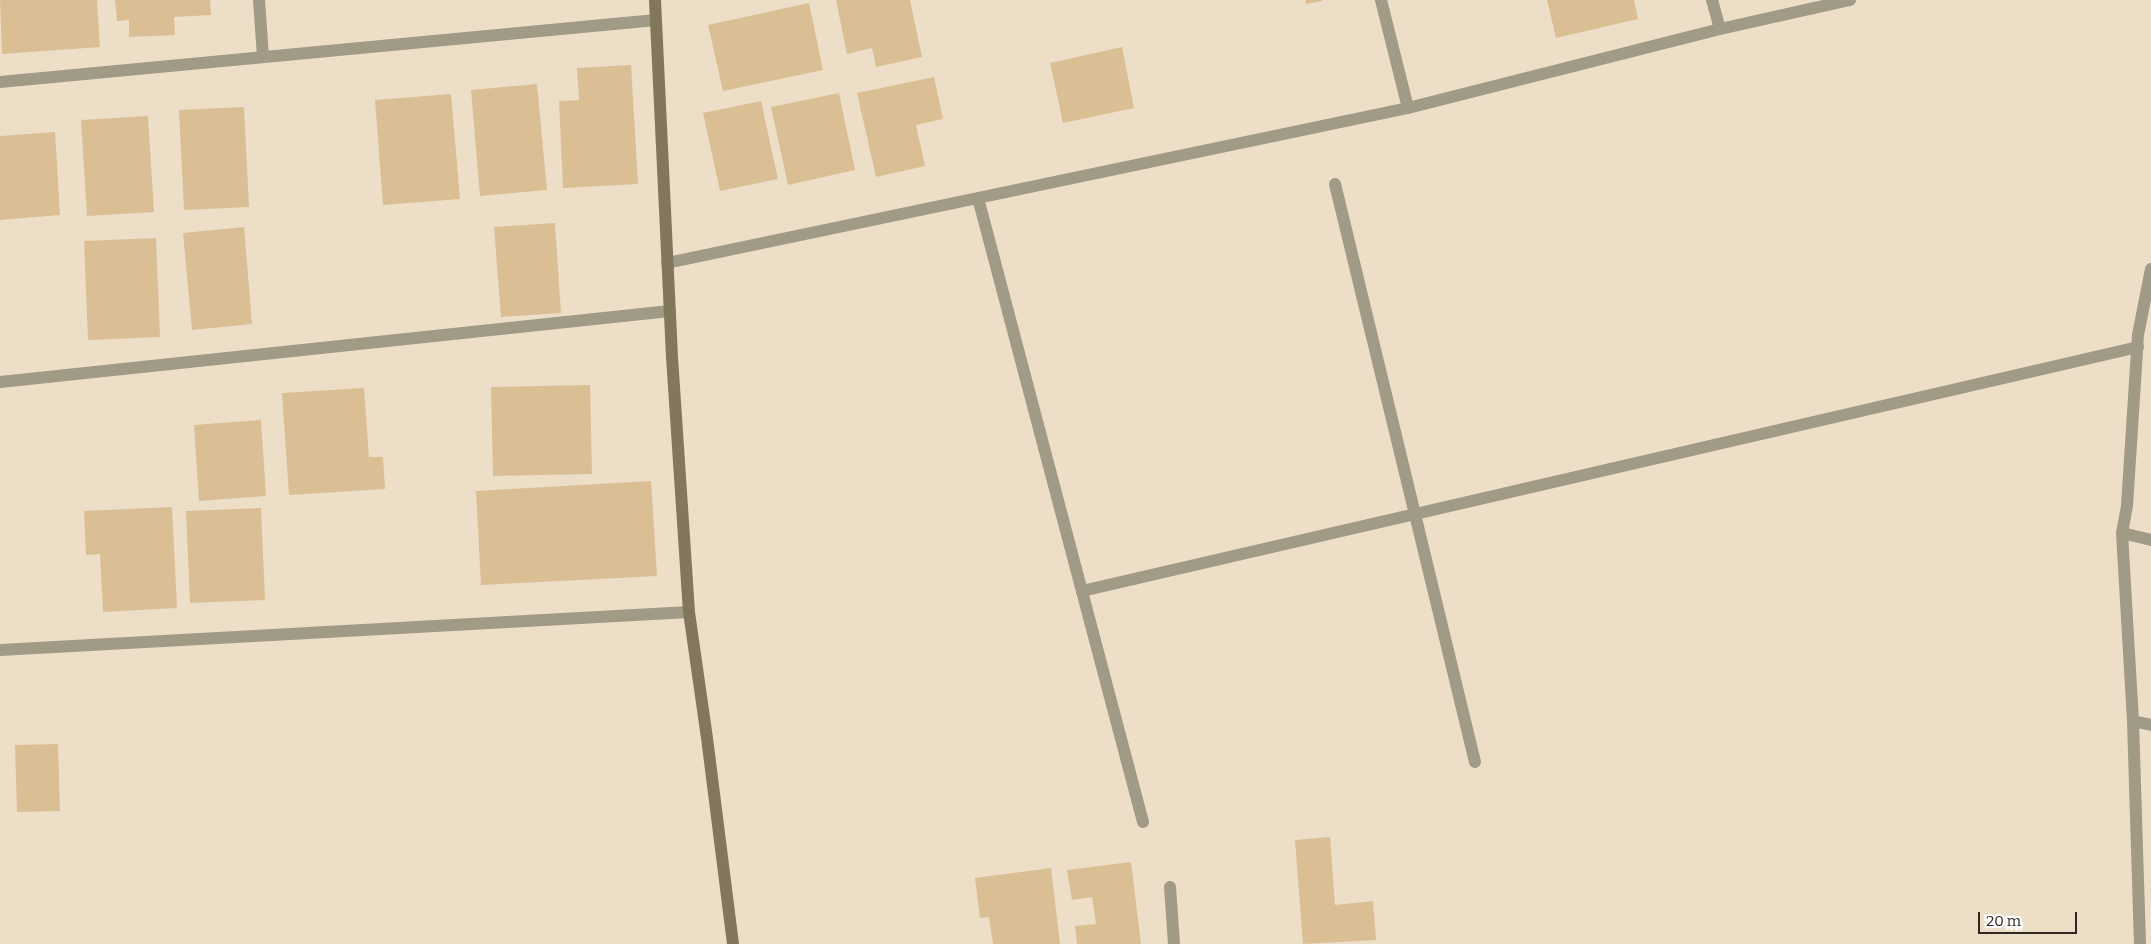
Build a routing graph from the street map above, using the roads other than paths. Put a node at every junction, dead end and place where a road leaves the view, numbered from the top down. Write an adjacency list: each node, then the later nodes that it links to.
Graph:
1 (259, 0): 8 (street)
2 (655, 0): 6 (street)
3 (1381, 0): 10 (street)
4 (1712, 0): 7 (street)
5 (1850, 0): 7 (street)
6 (656, 20): 8 (street); 13 (street)
7 (1720, 29): 10 (street)
8 (263, 57): 9 (street)
9 (0, 82)
10 (1408, 108): 12 (street)
11 (1335, 184): 19 (street)
12 (978, 198): 13 (street); 22 (street)
13 (667, 263): 15 (street)
14 (2151, 270): 17 (street)
15 (670, 311): 18 (street); 23 (street)
16 (2151, 338): 17 (street)
17 (2138, 341): 19 (street); 20 (street)
18 (0, 382)
19 (1415, 514): 22 (street); 27 (street)
20 (2122, 533): 21 (street); 25 (street)
21 (2151, 540)
22 (1082, 590): 28 (street)
23 (689, 612): 24 (street); 30 (street)
24 (0, 650)
25 (2134, 721): 26 (street); 32 (street)
26 (2151, 725)
27 (1475, 762)
28 (1143, 822)
29 (1170, 887): 31 (street)
30 (733, 944)
31 (1174, 944)
32 (2140, 944)

